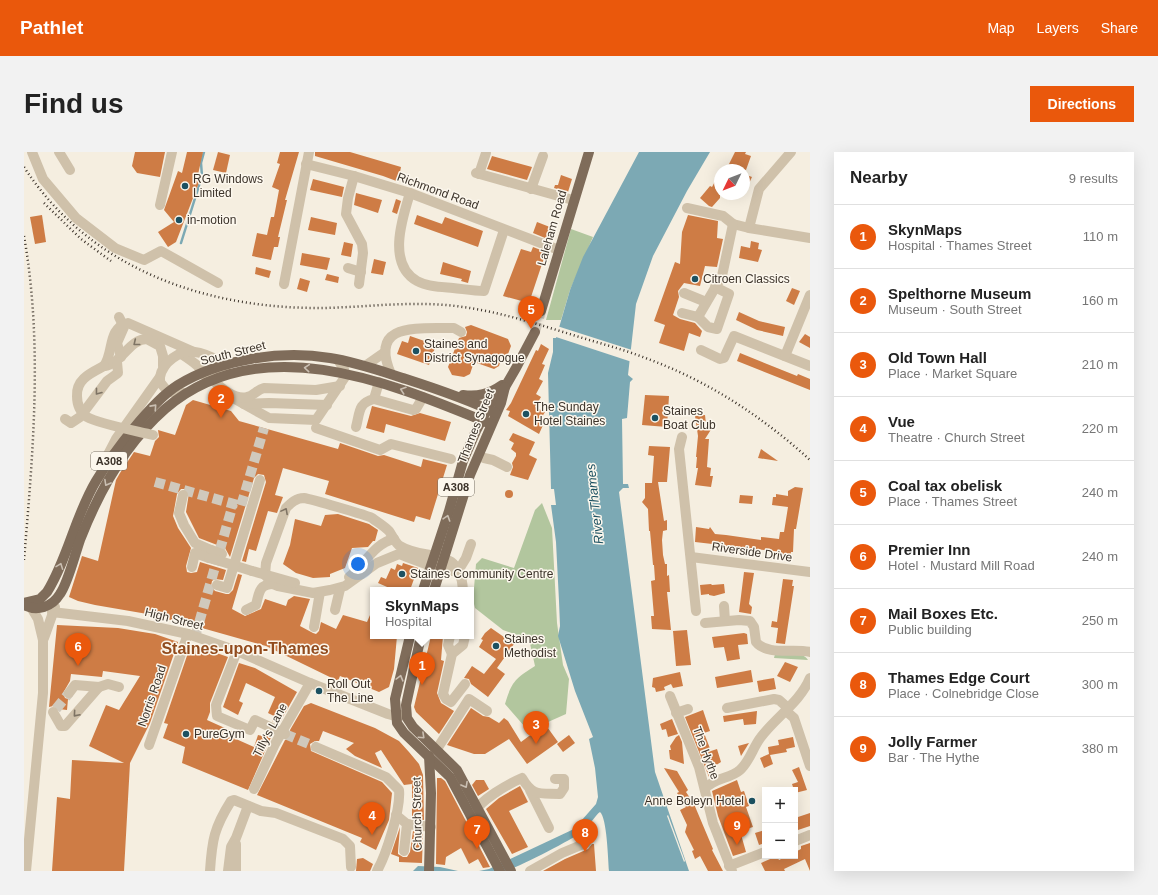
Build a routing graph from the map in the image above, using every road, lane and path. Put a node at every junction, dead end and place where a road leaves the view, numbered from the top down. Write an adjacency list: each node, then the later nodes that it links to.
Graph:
1 (32, 152): 24 (street)
2 (59, 152): 10 (street)
3 (172, 152): 15 (street)
4 (309, 152): 9 (street)
5 (589, 152): 14 (main road, Laleham Road)
6 (791, 152): 18 (street)
7 (486, 153): 12 (street)
8 (543, 156): 12 (street)
9 (306, 164): 11 (street, Richmond Road); 25 (street)
10 (70, 170)
11 (354, 176): 13 (street, Richmond Road); 23 (street)
12 (531, 189): 14 (street)
13 (410, 194): 19 (street, Richmond Road); 19 (street)
14 (573, 200): 21 (main road, Laleham Road)
15 (160, 204)
16 (687, 208): 17 (street)
17 (733, 224): 18 (street); 27 (street)
18 (749, 228): 20 (street)
19 (504, 230): 21 (street, Richmond Road)
20 (810, 238)
21 (559, 250): 31 (main road, Laleham Road)
22 (348, 268): 23 (street)
23 (361, 272): 26 (street)
24 (218, 283)
25 (284, 284)
26 (359, 284)
27 (716, 287): 30 (street); 33 (street)
28 (684, 293): 30 (street)
29 (810, 294): 42 (street)
30 (706, 302): 33 (street)
31 (541, 311)
32 (682, 313): 33 (street)
33 (698, 318)
34 (122, 321): 35 (street); 43 (street); 46 (street)
35 (140, 327): 39 (street); 41 (street)
36 (458, 330): 40 (street)
37 (535, 332): 55 (main road, Thames Street)
38 (701, 350): 42 (street)
39 (194, 352): 41 (street); 45 (street)
40 (385, 352): 48 (street); 51 (street)
41 (182, 355): 47 (street); 53 (street)
42 (785, 356): 49 (street)
43 (119, 359): 46 (street); 47 (street, one-way to 43); 66 (street, one-way to 66)
44 (338, 360): 45 (main road, South Street); 48 (main road, South Street); 50 (street)
45 (227, 365): 53 (street)
46 (104, 366): 71 (street, bridge)
47 (163, 366): 52 (street)
48 (366, 366): 51 (main road, South Street)
49 (810, 366)
50 (346, 374): 53 (main road, South Street / A308, one-way to 53); 54 (main road, South Street / A308); 56 (street)
51 (392, 374): 60 (main road, South Street)
52 (160, 377): 58 (street); 77 (street)
53 (209, 378): 57 (street); 58 (main road, South Street / A308); 59 (main road, South Street / A308)
54 (379, 382): 61 (main road, South Street / A308, one-way to 54); 62 (street)
55 (507, 383): 60 (main road); 65 (main road, Thames Street)
56 (340, 386): 57 (street); 64 (street)
57 (223, 389): 63 (street)
58 (168, 392): 59 (street); 77 (main road, South Street / A308, one-way to 58)
59 (186, 393): 100 (main road, South Street / A308, one-way to 100)
60 (453, 394): 65 (main road, South Street)
61 (423, 397): 62 (street); 67 (main road, South Street / A308)
62 (374, 399): 69 (street)
63 (244, 404): 64 (street); 64 (street)
64 (327, 405)
65 (492, 411): 67 (main road, Thames Street); 68 (main road, Thames Street / A308)
66 (65, 419)
67 (481, 420): 68 (main road, South Street / A308); 84 (main road, Thames Street / A308, one-way to 67)
68 (491, 424): 83 (main road, Thames Street / A308)
69 (356, 427)
70 (316, 428): 74 (street)
71 (153, 435)
72 (682, 437): 82 (street)
73 (484, 458): 75 (street)
74 (451, 459)
75 (507, 467)
76 (260, 480): 85 (street)
77 (95, 482): 100 (main road, South Street / A308, one-way to 77)
78 (183, 495): 81 (street)
79 (471, 544): 89 (street)
80 (397, 546): 84 (street); 86 (street); 86 (street); 91 (street, one-way to 80); 96 (street)
81 (210, 554): 85 (street, bridge); 87 (street)
82 (691, 556): 90 (street, Riverside Drive); 103 (street)
83 (445, 559): 84 (street); 88 (main road, Thames Street / A308); 89 (street)
84 (432, 560): 88 (street); 93 (main road, Thames Street / A308)
85 (235, 561): 86 (street, bridge); 92 (street)
86 (361, 565)
87 (192, 567)
88 (441, 570): 89 (street); 94 (main road, Thames Street / A308)
89 (458, 571): 95 (street)
90 (810, 572)
91 (273, 584): 97 (street); 101 (street)
92 (217, 585)
93 (424, 587)
94 (435, 587)
95 (462, 587)
96 (340, 589): 97 (street); 102 (street)
97 (320, 592): 106 (street)
98 (27, 606): 100 (main road, High Street / A308); 111 (street)
99 (724, 606): 104 (street)
100 (47, 609): 107 (street, High Street); 111 (street)
101 (246, 610)
102 (335, 610)
103 (696, 611)
104 (725, 621): 105 (street); 114 (street)
105 (705, 623)
106 (314, 627)
107 (188, 634): 113 (street, High Street); 131 (street, Norris Road)
108 (409, 639): 129 (main road, one-way to 108)
109 (421, 639): 128 (main road)
110 (465, 639): 112 (street)
111 (44, 640): 126 (street)
112 (453, 643): 117 (street)
113 (237, 651): 116 (street, High Street); 130 (street)
114 (810, 652)
115 (810, 678): 124 (street)
116 (310, 683): 129 (street, High Street); 130 (street, Tilly's Lane)
117 (465, 684)
118 (99, 687): 119 (street); 120 (street); 126 (street, one-way to 126)
119 (119, 687)
120 (69, 693)
121 (670, 696): 127 (street, The Hythe)
122 (688, 708): 127 (street)
123 (727, 708): 124 (street)
124 (787, 709): 135 (street); 138 (street)
125 (487, 711): 133 (street)
126 (41, 712): 157 (street)
127 (676, 713): 138 (street, The Hythe)
128 (406, 715): 129 (street, High Street); 133 (main road, one-way to 133)
129 (396, 716): 134 (main road)
130 (284, 733): 137 (street, Tilly's Lane)
131 (149, 745)
132 (316, 747): 142 (street)
133 (439, 751): 141 (main road, one-way to 141)
134 (429, 756): 143 (main road); 145 (main road, Church Street)
135 (810, 766)
136 (555, 779): 139 (street)
137 (254, 789)
138 (705, 789): 155 (street, The Hythe)
139 (530, 790): 141 (street); 146 (street)
140 (248, 806): 149 (street); 156 (street); 158 (street)
141 (478, 808): 143 (street); 153 (main road)
142 (396, 815): 144 (street); 161 (street)
143 (473, 819): 153 (main road)
144 (407, 824): 145 (street); 151 (street)
145 (431, 827): 154 (main road, Church Street)
146 (550, 828)
147 (810, 835): 148 (street)
148 (798, 839)
149 (234, 840): 159 (street); 160 (street)
150 (586, 843): 163 (street)
151 (404, 851)
152 (762, 853): 155 (street)
153 (500, 864): 162 (main road)
154 (430, 868)
155 (730, 868)
156 (351, 870)
157 (26, 871)
158 (210, 871)
159 (228, 871)
160 (236, 871)
161 (377, 871)
162 (511, 871)
163 (530, 871)

